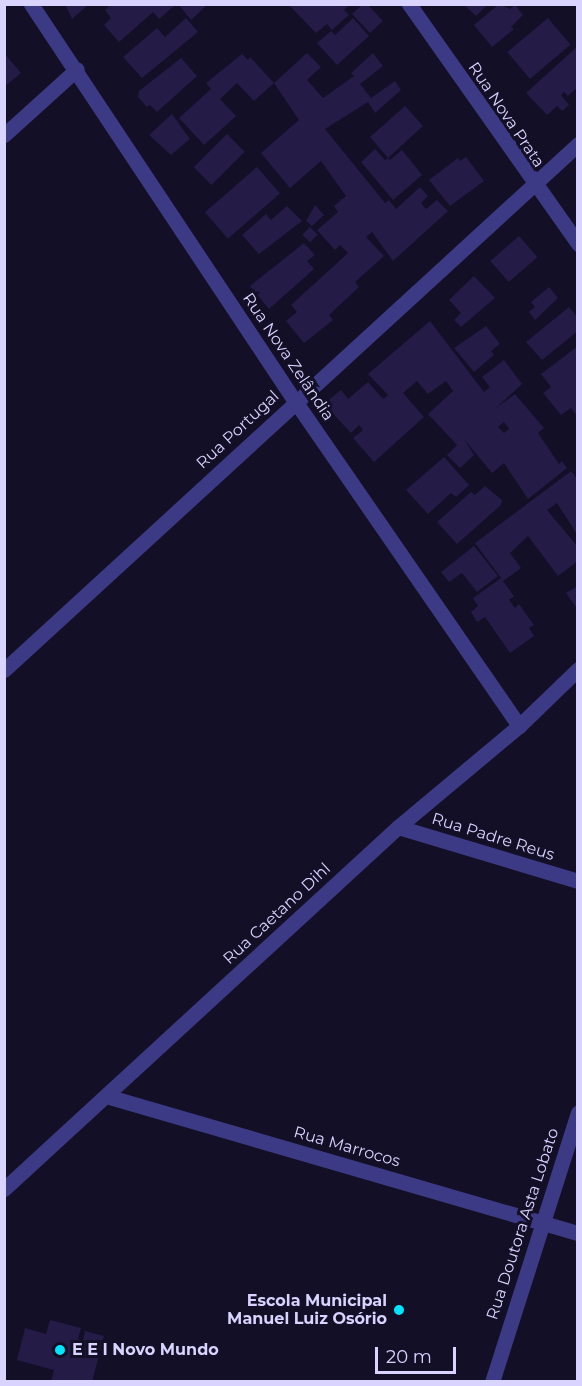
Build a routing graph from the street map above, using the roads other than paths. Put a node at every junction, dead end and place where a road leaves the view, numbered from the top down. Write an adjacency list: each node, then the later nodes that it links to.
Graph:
1 (32, 4): 3 (street, Rua Nova Zelândia)
2 (409, 4): 6 (street, Rua Nova Prata)
3 (77, 69): 4 (street); 8 (street, Rua Nova Zelândia)
4 (4, 135)
5 (578, 144): 6 (street, Rua Portugal)
6 (532, 185): 7 (street, Rua Nova Prata); 8 (street, Rua Portugal)
7 (578, 244)
8 (295, 401): 10 (street, Rua Portugal); 11 (street, Rua Nova Zelândia)
9 (578, 669): 11 (street, Rua Caetano Dihl)
10 (4, 670)
11 (519, 726): 12 (street, Rua Caetano Dihl)
12 (398, 827): 13 (street, Rua Padre Reus); 14 (street, Rua Caetano Dihl)
13 (578, 881)
14 (105, 1096): 16 (street, Rua Caetano Dihl); 17 (street, Rua Marrocos)
15 (578, 1112): 17 (street, Rua Doutora Asta Lobato)
16 (4, 1189)
17 (542, 1223): 18 (street, Rua Marrocos); 19 (street, Rua Doutora Asta Lobato)
18 (578, 1233)
19 (492, 1382)

